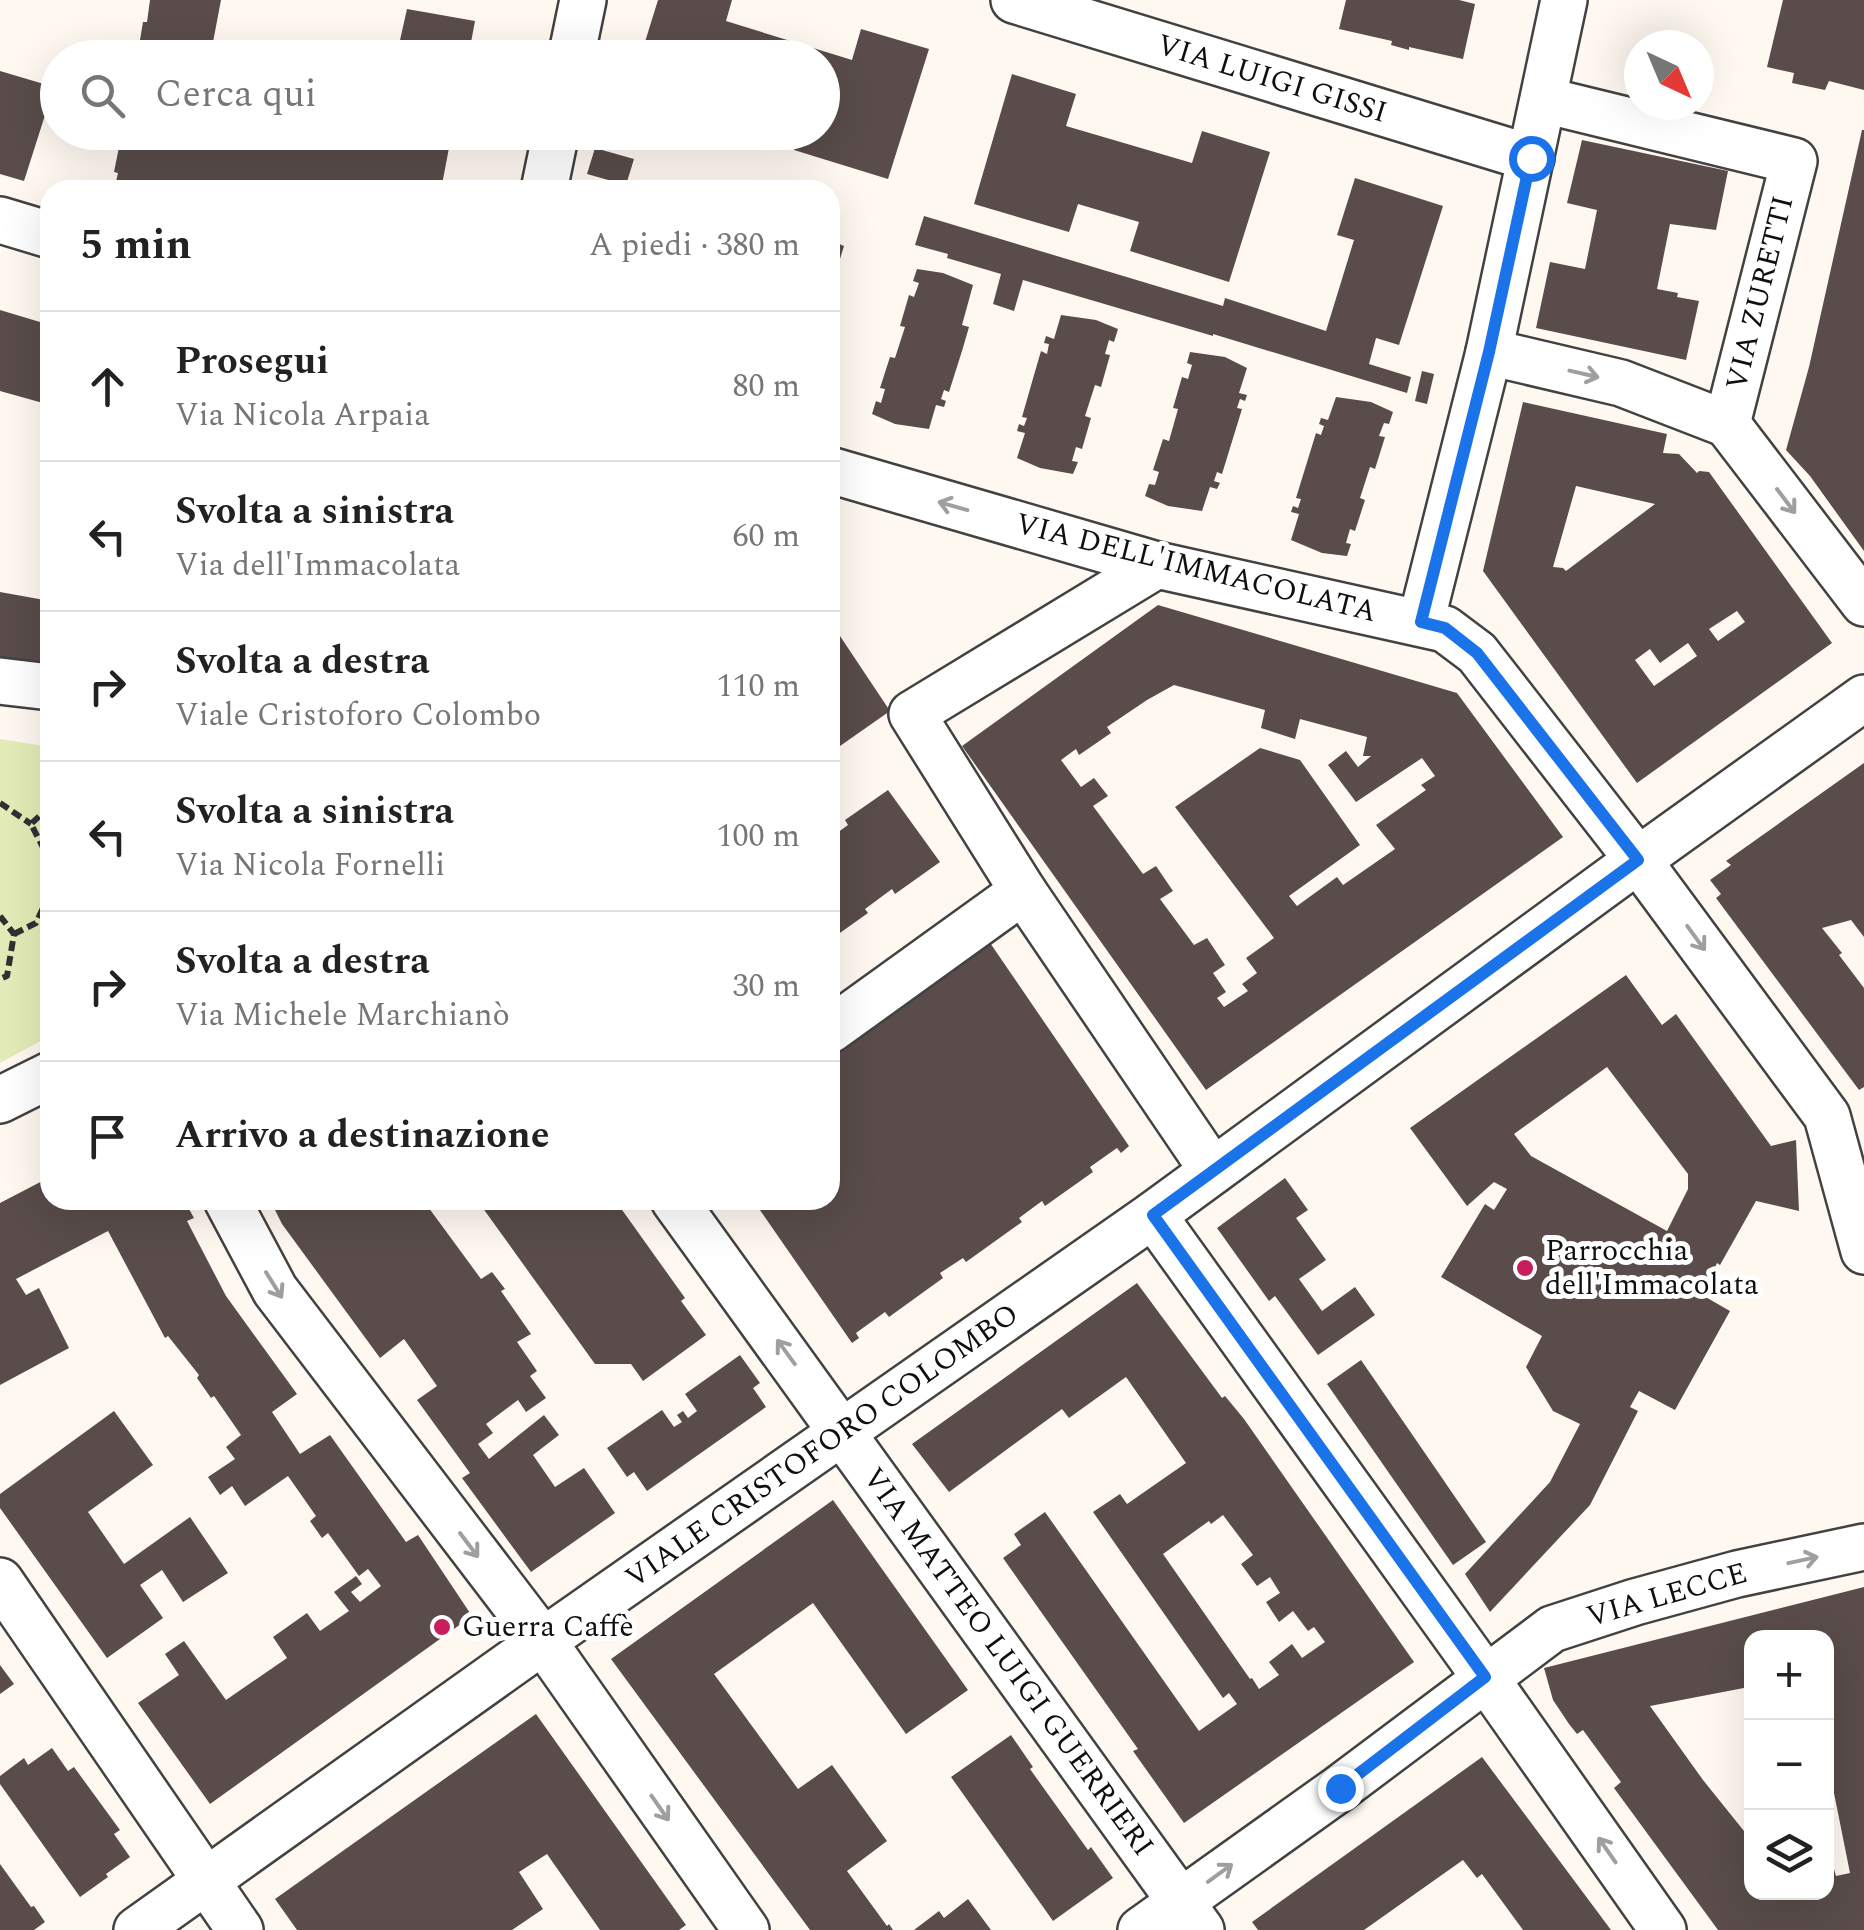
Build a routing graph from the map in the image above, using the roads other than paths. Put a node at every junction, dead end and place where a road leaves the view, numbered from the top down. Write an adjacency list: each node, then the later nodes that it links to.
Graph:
1 (583, 0): 4 (street)
2 (1014, 0): 7 (street, VIA LUIGI GISSI)
3 (1564, 0): 5 (street)
4 (575, 40)
5 (1544, 100): 7 (street); 12 (street, VIA ZURETTI)
6 (552, 150): 8 (street)
7 (1531, 158): 11 (street)
8 (546, 180)
9 (0, 220): 10 (street)
10 (40, 232)
11 (1489, 352): 12 (street, one-way to 12); 16 (street)
12 (1727, 424): 15 (street, one-way to 15)
13 (840, 473): 14 (street, VIA DELL'IMMACOLATA, one-way to 13)
14 (1157, 565): 16 (street, VIA DELL'IMMACOLATA); 21 (street)
15 (1864, 603)
16 (1421, 622): 20 (street, VIA DELL'IMMACOLATA)
17 (0, 681): 18 (street)
18 (40, 687)
19 (1864, 698): 20 (street, VIALE CRISTOFORO COLOMBO)
20 (1638, 860): 25 (street, VIA DELL'IMMACOLATA, one-way to 25); 26 (street, VIALE CRISTOFORO COLOMBO)
21 (1024, 892): 22 (street); 26 (street)
22 (840, 1023)
23 (40, 1080): 24 (street)
24 (0, 1100)
25 (1845, 1113): 30 (street)
26 (1213, 1171): 29 (street, VIALE CRISTOFORO COLOMBO)
27 (232, 1210): 34 (street, one-way to 34)
28 (681, 1210): 31 (street, VIA MATTEO LUIGI GUERRIERI, one-way to 28)
29 (1153, 1215): 31 (street, VIALE CRISTOFORO COLOMBO); 35 (street)
30 (1864, 1252)
31 (843, 1431): 34 (street, VIALE CRISTOFORO COLOMBO); 37 (street, VIA MATTEO LUIGI GUERRIERI)
32 (1864, 1547): 35 (street, VIA LECCE, one-way to 32)
33 (0, 1581): 36 (street)
34 (543, 1641): 36 (street, VIALE CRISTOFORO COLOMBO); 40 (street, one-way to 40)
35 (1485, 1677): 37 (street, VIA LECCE, one-way to 35); 42 (street, one-way to 35)
36 (206, 1879): 38 (street, VIALE CRISTOFORO COLOMBO); 39 (street)
37 (1191, 1916): 41 (street, VIA LECCE)
38 (137, 1930)
39 (240, 1930)
40 (746, 1930)
41 (1141, 1930)
42 (1663, 1930)

